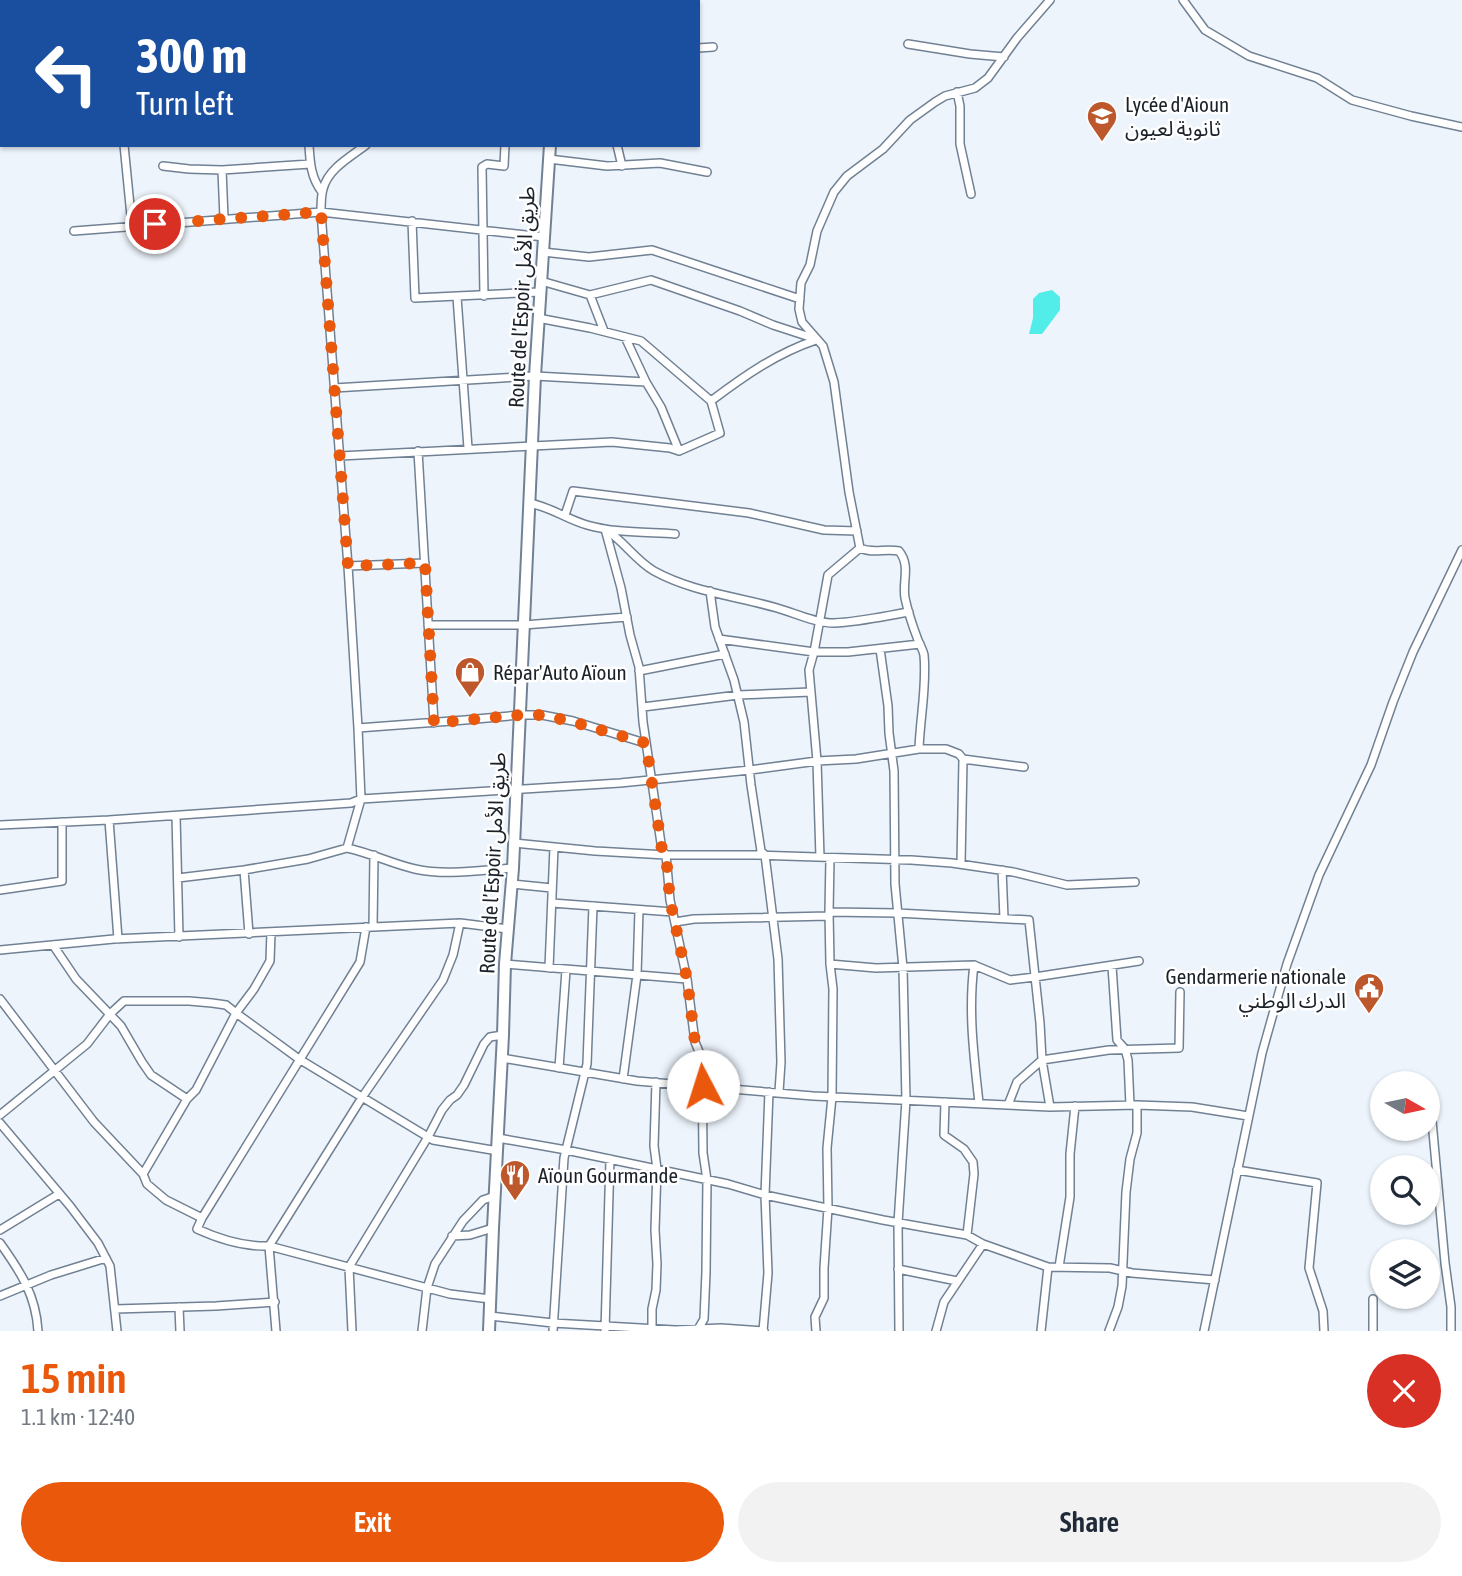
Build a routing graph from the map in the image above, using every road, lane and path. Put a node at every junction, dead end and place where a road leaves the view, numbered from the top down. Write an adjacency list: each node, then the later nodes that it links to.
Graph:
1 (1050, 0): 6 (street)
2 (1182, 0): 8 (street)
3 (908, 44): 6 (street)
4 (713, 47): 5 (street)
5 (700, 48)
6 (1004, 57): 7 (street)
7 (957, 92): 22 (street); 35 (street)
8 (1462, 127)
9 (124, 147): 26 (street)
10 (309, 147): 16 (street)
11 (364, 147): 21 (street)
12 (505, 147): 28 (street)
13 (550, 147): 15 (highway, Route de l’Espoir طريق الأمل)
14 (617, 147): 18 (street)
15 (549, 159): 18 (street); 29 (highway, Route de l’Espoir طريق الأمل)
16 (310, 164): 19 (street); 21 (street)
17 (163, 166): 19 (street)
18 (622, 166): 20 (street)
19 (222, 170): 24 (street)
20 (707, 172)
21 (322, 192): 23 (street)
22 (971, 194)
23 (321, 212): 24 (street); 25 (street); 43 (street)
24 (224, 218): 26 (street)
25 (412, 221): 28 (street); 34 (street)
26 (132, 226): 27 (street)
27 (74, 230)
28 (482, 230): 29 (street); 33 (street)
29 (544, 237): 30 (highway, Route de l’Espoir طريق الأمل)
30 (543, 252): 31 (highway, Route de l’Espoir طريق الأمل); 35 (street)
31 (541, 286): 32 (street); 33 (street); 36 (highway, Route de l’Espoir طريق الأمل)
32 (590, 295): 37 (street); 39 (street)
33 (484, 296): 34 (street)
34 (457, 297): 41 (street)
35 (800, 299): 39 (street)
36 (538, 318): 37 (street); 40 (highway, Route de l’Espoir طريق الأمل)
37 (604, 331): 38 (street)
38 (625, 337): 42 (street); 44 (street)
39 (816, 339): 44 (street); 53 (street)
40 (535, 376): 41 (street); 42 (street); 45 (highway, Route de l’Espoir طريق الأمل)
41 (463, 379): 43 (street); 46 (street)
42 (646, 382): 48 (street)
43 (334, 388): 49 (street)
44 (711, 401): 48 (street)
45 (532, 446): 46 (street); 48 (street); 50 (highway, Route de l’Espoir طريق الأمل)
46 (468, 448): 47 (street)
47 (418, 451): 49 (street); 57 (street)
48 (679, 452)
49 (340, 456): 58 (street)
50 (529, 503): 51 (street); 64 (highway, Route de l’Espoir طريق الأمل)
51 (565, 515): 52 (street); 53 (street)
52 (605, 529): 54 (street); 59 (street); 61 (street)
53 (857, 531): 55 (street)
54 (676, 534)
55 (860, 548): 60 (street); 62 (street)
56 (1462, 550): 167 (street)
57 (425, 563): 58 (street); 63 (street)
58 (348, 566): 76 (street)
59 (710, 591): 62 (street); 65 (street)
60 (909, 612): 62 (street); 66 (street)
61 (627, 617): 64 (street); 70 (street)
62 (820, 621): 68 (street)
63 (428, 625): 64 (street); 75 (street)
64 (524, 625): 74 (highway, Route de l’Espoir طريق الأمل)
65 (719, 639): 68 (street); 69 (street)
66 (920, 644): 67 (street); 78 (street)
67 (880, 649): 68 (street); 79 (street)
68 (814, 652): 71 (street)
69 (725, 654): 70 (street); 72 (street)
70 (639, 671): 73 (street)
71 (811, 692): 72 (street); 81 (street)
72 (738, 695): 73 (street); 83 (street)
73 (643, 707): 77 (street)
74 (520, 715): 75 (street); 77 (street); 85 (highway, Route de l’Espoir طريق الأمل)
75 (434, 723): 76 (street)
76 (358, 728): 86 (street)
77 (646, 743): 84 (street)
78 (919, 749): 79 (street); 80 (street)
79 (891, 753): 81 (street); 99 (street)
80 (963, 759): 82 (street); 100 (street)
81 (817, 761): 83 (street); 97 (street)
82 (1024, 767)
83 (750, 770): 84 (street); 96 (street)
84 (651, 780): 85 (street); 95 (street)
85 (516, 788): 86 (street); 91 (highway, Route de l’Espoir طريق الأمل)
86 (361, 799): 87 (street); 93 (street)
87 (176, 816): 88 (street); 104 (street)
88 (109, 820): 89 (street); 124 (street)
89 (62, 822): 90 (street); 108 (street)
90 (0, 825)
91 (514, 843): 92 (street); 101 (highway, Route de l’Espoir طريق الأمل)
92 (554, 847): 95 (street); 107 (street)
93 (347, 848): 94 (street); 102 (street)
94 (374, 855): 101 (street); 119 (street)
95 (666, 855): 96 (street); 112 (street)
96 (765, 855): 97 (street); 115 (street)
97 (820, 857): 98 (street)
98 (831, 858): 99 (street); 114 (street)
99 (895, 860): 100 (street); 113 (street)
100 (961, 864): 103 (street)
101 (513, 868): 106 (highway, Route de l’Espoir طريق الأمل)
102 (244, 870): 104 (street); 122 (street)
103 (1002, 870): 105 (street); 116 (street)
104 (178, 878): 123 (street)
105 (1135, 882)
106 (512, 884): 107 (street); 120 (highway, Route de l’Espoir طريق الأمل)
107 (552, 888): 109 (street)
108 (0, 890)
109 (552, 903): 110 (street); 132 (street)
110 (593, 906): 111 (street); 135 (street)
111 (639, 910): 112 (street); 136 (street)
112 (673, 912): 117 (street)
113 (897, 913): 114 (street); 116 (street); 133 (street)
114 (829, 914): 115 (street); 129 (street)
115 (773, 918): 117 (street); 155 (street)
116 (1004, 918): 137 (street)
117 (675, 922): 138 (street)
118 (460, 923): 119 (street); 120 (street); 156 (street)
119 (370, 927): 121 (street); 146 (street)
120 (508, 929): 128 (highway, Route de l’Espoir طريق الأمل)
121 (271, 932): 122 (street); 141 (street)
122 (249, 934): 123 (street)
123 (179, 937): 124 (street)
124 (118, 939): 125 (street)
125 (53, 945): 126 (street); 142 (street)
126 (0, 950)
127 (1139, 961): 131 (street)
128 (505, 964): 132 (street); 143 (highway, Route de l’Espoir طريق الأمل)
129 (830, 964): 133 (street); 157 (street)
130 (974, 965): 133 (street); 137 (street); 161 (street)
131 (1112, 966): 137 (street); 144 (street)
132 (549, 968): 134 (street)
133 (903, 968): 159 (street)
134 (566, 970): 135 (street); 148 (street)
135 (591, 972): 136 (street); 150 (street)
136 (637, 975): 138 (street); 151 (street)
137 (1035, 978): 147 (street)
138 (687, 979): 153 (street)
139 (1180, 992): 144 (street)
140 (0, 999): 149 (street)
141 (236, 1013): 142 (street); 146 (street); 158 (street)
142 (110, 1014): 149 (street); 158 (street)
143 (503, 1035): 145 (highway, Route de l’Espoir طريق الأمل); 169 (street)
144 (1125, 1049): 147 (street); 163 (street)
145 (502, 1058): 148 (street); 170 (highway, Route de l’Espoir طريق الأمل)
146 (299, 1059): 156 (street); 183 (street)
147 (1042, 1060): 162 (street); 165 (street)
148 (559, 1068): 150 (street)
149 (55, 1071): 166 (street); 177 (street)
150 (584, 1073): 151 (street); 172 (street)
151 (623, 1079): 152 (street)
152 (656, 1082): 153 (street); 175 (street)
153 (703, 1086): 154 (street); 178 (street)
154 (769, 1092): 155 (street); 180 (street)
155 (779, 1093): 157 (street)
156 (363, 1096): 169 (street); 191 (street)
157 (832, 1097): 159 (street); 182 (street)
158 (187, 1099): 177 (street)
159 (906, 1100): 160 (street); 184 (street)
160 (945, 1102): 161 (street); 187 (street)
161 (979, 1103): 162 (street)
162 (1008, 1105): 165 (street)
163 (1133, 1105): 164 (street); 167 (street); 197 (street)
164 (1075, 1106): 165 (street); 195 (street)
165 (1050, 1107)
166 (0, 1115)
167 (1248, 1116): 176 (street)
168 (0, 1124): 179 (street)
169 (428, 1137): 173 (street); 193 (street)
170 (498, 1138): 172 (street); 173 (highway, Route de l’Espoir طريق الأمل)
171 (1434, 1141): 229 (street)
172 (566, 1150): 174 (street); 209 (street)
173 (498, 1151): 181 (highway, Route de l’Espoir طريق الأمل)
174 (610, 1159): 175 (street); 210 (street)
175 (657, 1170): 178 (street); 211 (street)
176 (1237, 1170): 198 (street); 227 (street)
177 (143, 1174): 183 (street)
178 (707, 1180): 180 (street); 212 (street)
179 (59, 1194): 186 (street); 192 (street)
180 (765, 1195): 182 (street); 220 (street)
181 (495, 1196): 185 (highway, Route de l’Espoir طريق الأمل); 188 (street)
182 (828, 1208): 184 (street); 221 (street)
183 (202, 1218): 191 (street)
184 (898, 1223): 187 (street); 196 (street)
185 (493, 1228): 188 (street); 203 (highway, Route de l’Espoir طريق الأمل)
186 (0, 1230)
187 (967, 1234): 190 (street)
188 (452, 1236): 201 (street)
189 (0, 1243): 200 (street)
190 (983, 1244): 194 (street); 199 (street)
191 (269, 1247): 193 (street); 204 (street)
192 (106, 1258): 200 (street); 206 (street)
193 (349, 1267): 201 (street); 217 (street)
194 (1048, 1267): 195 (street); 224 (street)
195 (1059, 1267): 197 (street)
196 (898, 1269): 199 (street); 222 (street)
197 (1122, 1271): 198 (street); 225 (street)
198 (1215, 1280): 226 (street)
199 (957, 1281): 223 (street)
200 (27, 1285): 202 (street); 213 (street)
201 (428, 1288): 203 (street); 218 (street)
202 (0, 1296)
203 (490, 1299): 208 (highway, Route de l’Espoir طريق الأمل)
204 (275, 1302): 205 (street); 216 (street)
205 (179, 1307): 206 (street); 215 (street)
206 (115, 1309): 214 (street)
207 (1373, 1309): 228 (street)
208 (490, 1316): 209 (street); 219 (highway, Route de l’Espoir طريق الأمل)
209 (553, 1327): 210 (street)
210 (605, 1328): 211 (street)
211 (652, 1330): 212 (street)
212 (696, 1330): 220 (street)
213 (38, 1331)
214 (117, 1331)
215 (180, 1331)
216 (276, 1331)
217 (352, 1331)
218 (422, 1331)
219 (489, 1331)
220 (764, 1331)
221 (816, 1331)
222 (898, 1331)
223 (936, 1331)
224 (1041, 1331)
225 (1110, 1331)
226 (1204, 1331)
227 (1324, 1331)
228 (1373, 1331)
229 (1451, 1331)

